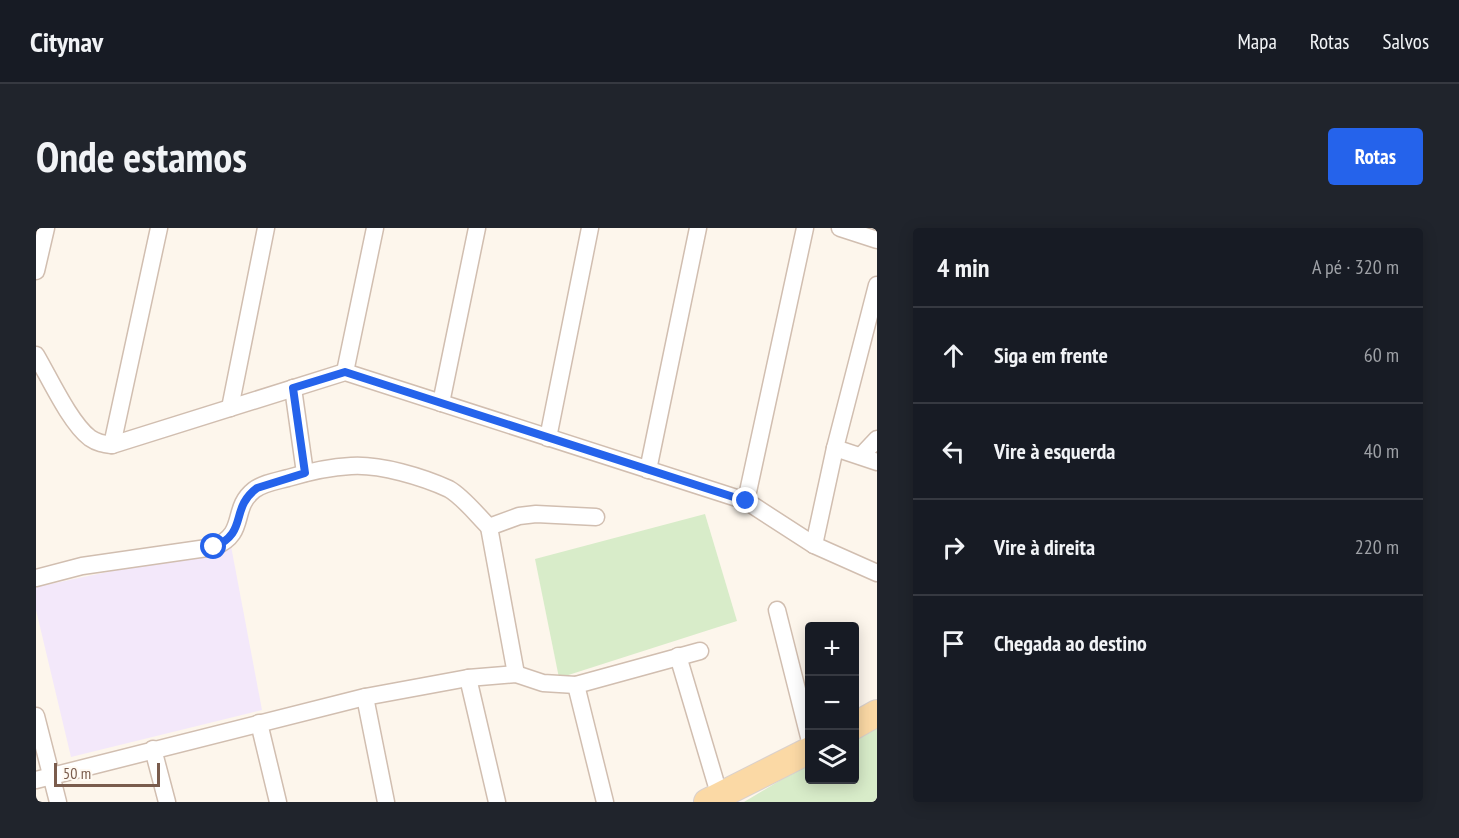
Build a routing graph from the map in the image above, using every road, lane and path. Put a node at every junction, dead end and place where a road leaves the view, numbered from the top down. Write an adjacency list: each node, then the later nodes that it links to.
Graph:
1 (46, 228): 11 (street)
2 (159, 228): 20 (street)
3 (266, 228): 17 (street)
4 (375, 228): 14 (street)
5 (477, 228): 16 (street)
6 (590, 228): 18 (street)
7 (698, 228): 24 (street)
8 (805, 228): 26 (street)
9 (840, 228): 10 (street)
10 (877, 240)
11 (36, 271)
12 (877, 285): 21 (street)
13 (36, 355): 20 (street)
14 (345, 372): 15 (street); 16 (street)
15 (293, 388): 17 (street); 25 (street)
16 (441, 403): 18 (street)
17 (230, 408): 20 (street)
18 (548, 438): 24 (street)
19 (877, 439): 22 (street)
20 (112, 445)
21 (835, 448): 22 (street); 29 (street)
22 (861, 456): 23 (street)
23 (877, 462)
24 (648, 470): 26 (street)
25 (305, 473): 28 (street); 31 (street)
26 (746, 501): 29 (street)
27 (596, 517): 28 (street)
28 (489, 527): 35 (street)
29 (814, 545): 30 (street)
30 (877, 573)
31 (36, 578)
32 (777, 609): 43 (street)
33 (700, 651): 34 (street)
34 (678, 656): 37 (street); 47 (street)
35 (516, 674): 36 (street); 37 (street)
36 (468, 678): 38 (street); 52 (street)
37 (576, 685): 53 (street)
38 (364, 697): 41 (street); 51 (street)
39 (877, 713): 42 (main road)
40 (36, 716): 46 (street)
41 (260, 723): 44 (street); 50 (street)
42 (859, 724)
43 (807, 730)
44 (153, 749): 46 (street); 49 (street)
45 (805, 753): 47 (main road)
46 (44, 778): 48 (street)
47 (713, 799)
48 (58, 802)
49 (167, 802)
50 (278, 802)
51 (387, 802)
52 (497, 802)
53 (605, 802)

